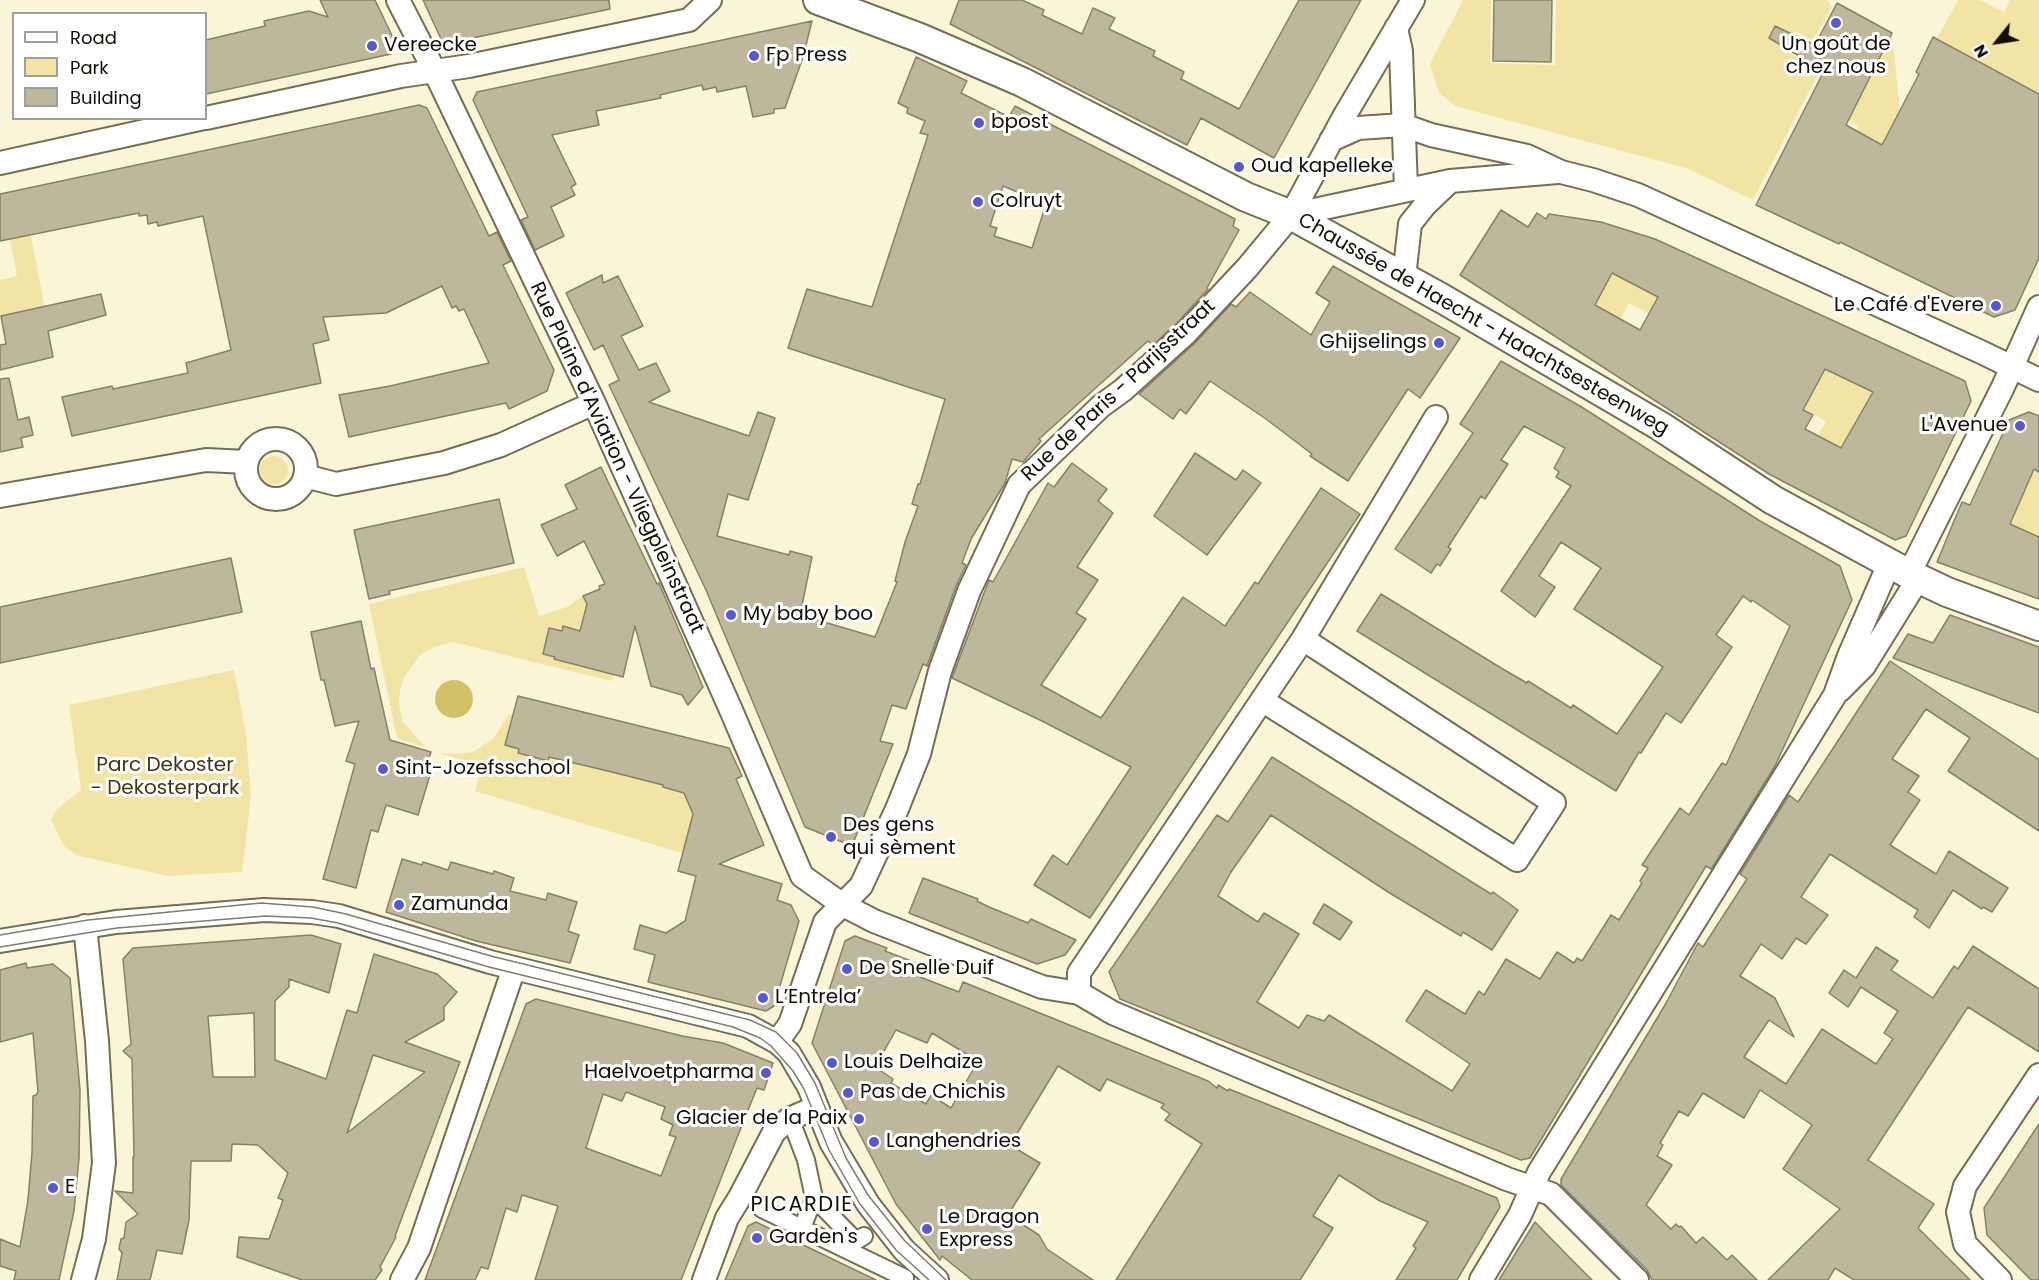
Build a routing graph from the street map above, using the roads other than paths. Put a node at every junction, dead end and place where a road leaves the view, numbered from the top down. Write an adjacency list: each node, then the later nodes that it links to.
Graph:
1 (398, 0): 7 (street, Rue Plaine d'Aviation - Vliegpleinstraat)
2 (710, 0): 7 (street)
3 (818, 0): 5 (street, Chaussée de Haecht - Haachtsesteenweg)
4 (1413, 0): 6 (street, Rue de Paris - Parijsstraat)
5 (862, 7): 16 (street, Chaussée de Haecht - Haachtsesteenweg)
6 (1396, 28): 10 (street); 11 (street, Rue de Paris - Parijsstraat)
7 (434, 70): 8 (street); 21 (street, Rue Plaine d'Aviation - Vliegpleinstraat)
8 (207, 118)
9 (196, 120): 12 (street)
10 (1402, 125): 11 (street); 13 (street); 15 (street)
11 (1331, 140): 16 (street, Rue de Paris - Parijsstraat)
12 (0, 163)
13 (1561, 172): 14 (street); 19 (street)
14 (1450, 181): 15 (street); 17 (street)
15 (1406, 189): 16 (street)
16 (1291, 215): 17 (street, Chaussée de Haecht - Haachtsesteenweg); 31 (street, Rue de Paris - Parijsstraat)
17 (1404, 277): 26 (street, Chaussée de Haecht - Haachtsesteenweg)
18 (2039, 307): 19 (street)
19 (2012, 367): 20 (street); 26 (street)
20 (2039, 381)
21 (594, 403): 24 (street); 31 (street, Rue Plaine d'Aviation - Vliegpleinstraat)
22 (1437, 417): 28 (street)
23 (247, 462): 24 (street); 24 (street); 25 (street)
24 (305, 476)
25 (0, 496)
26 (1905, 572): 27 (street, Chaussée de Haecht - Haachtsesteenweg); 29 (street); 29 (street)
27 (2039, 626)
28 (1303, 639): 30 (street); 30 (street)
29 (1835, 695): 40 (street)
30 (1263, 701): 35 (street)
31 (843, 905): 35 (street, Rue Plaine d'Aviation - Vliegpleinstraat); 36 (street, Rue de Paris - Parijsstraat)
32 (85, 926): 33 (street); 34 (street); 46 (street)
33 (0, 941)
34 (514, 968): 36 (street); 47 (street)
35 (1079, 993): 40 (street)
36 (777, 1042): 38 (street)
37 (2039, 1075): 52 (street)
38 (817, 1107): 48 (street); 49 (street)
39 (795, 1131): 41 (street)
40 (1532, 1188): 50 (street); 51 (street)
41 (814, 1198): 43 (street); 44 (street)
42 (762, 1209): 43 (street)
43 (802, 1228): 45 (street)
44 (864, 1236)
45 (904, 1278)
46 (83, 1280)
47 (402, 1280)
48 (705, 1280)
49 (937, 1280)
50 (1481, 1280)
51 (1637, 1280)
52 (2000, 1280)

